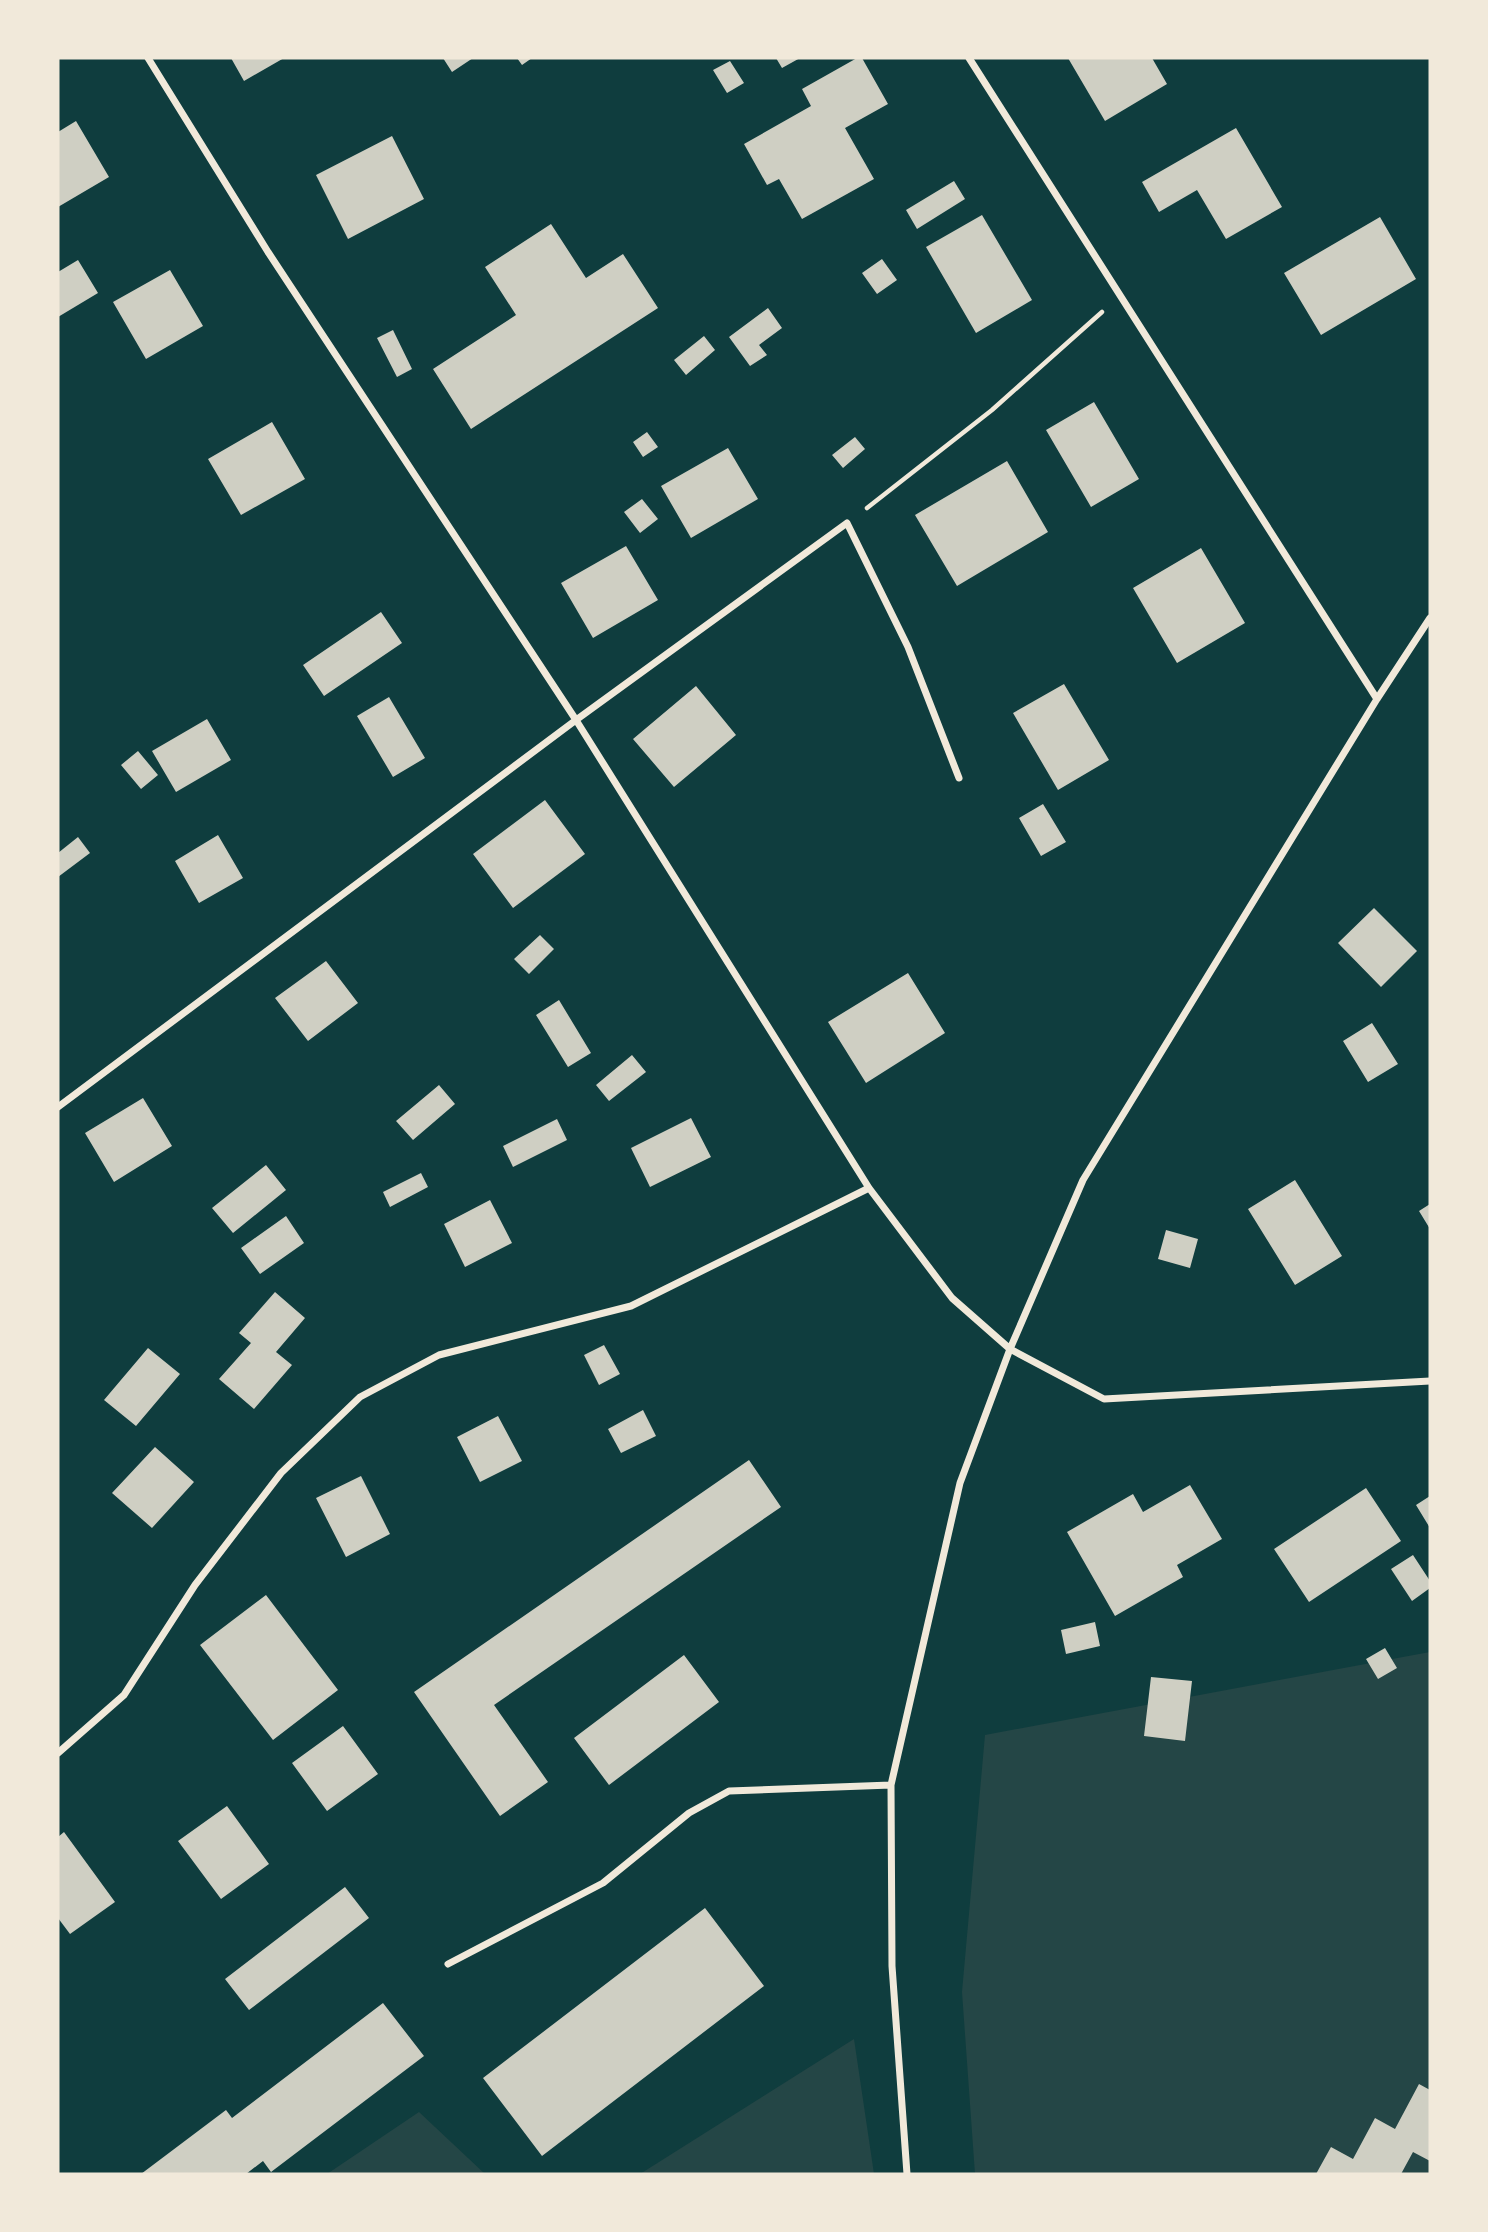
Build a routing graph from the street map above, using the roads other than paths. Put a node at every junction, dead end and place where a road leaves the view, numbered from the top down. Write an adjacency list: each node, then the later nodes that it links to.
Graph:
1 (148, 58): 5 (street)
2 (969, 58): 4 (street)
3 (1430, 618): 4 (street)
4 (1377, 699): 9 (street)
5 (576, 720): 6 (street); 7 (street); 8 (street)
6 (959, 778)
7 (58, 1107)
8 (869, 1188): 9 (street); 11 (street)
9 (1010, 1349): 10 (street); 12 (street)
10 (1430, 1381)
11 (58, 1753)
12 (891, 1785): 13 (street); 14 (street)
13 (448, 1964)
14 (907, 2174)

